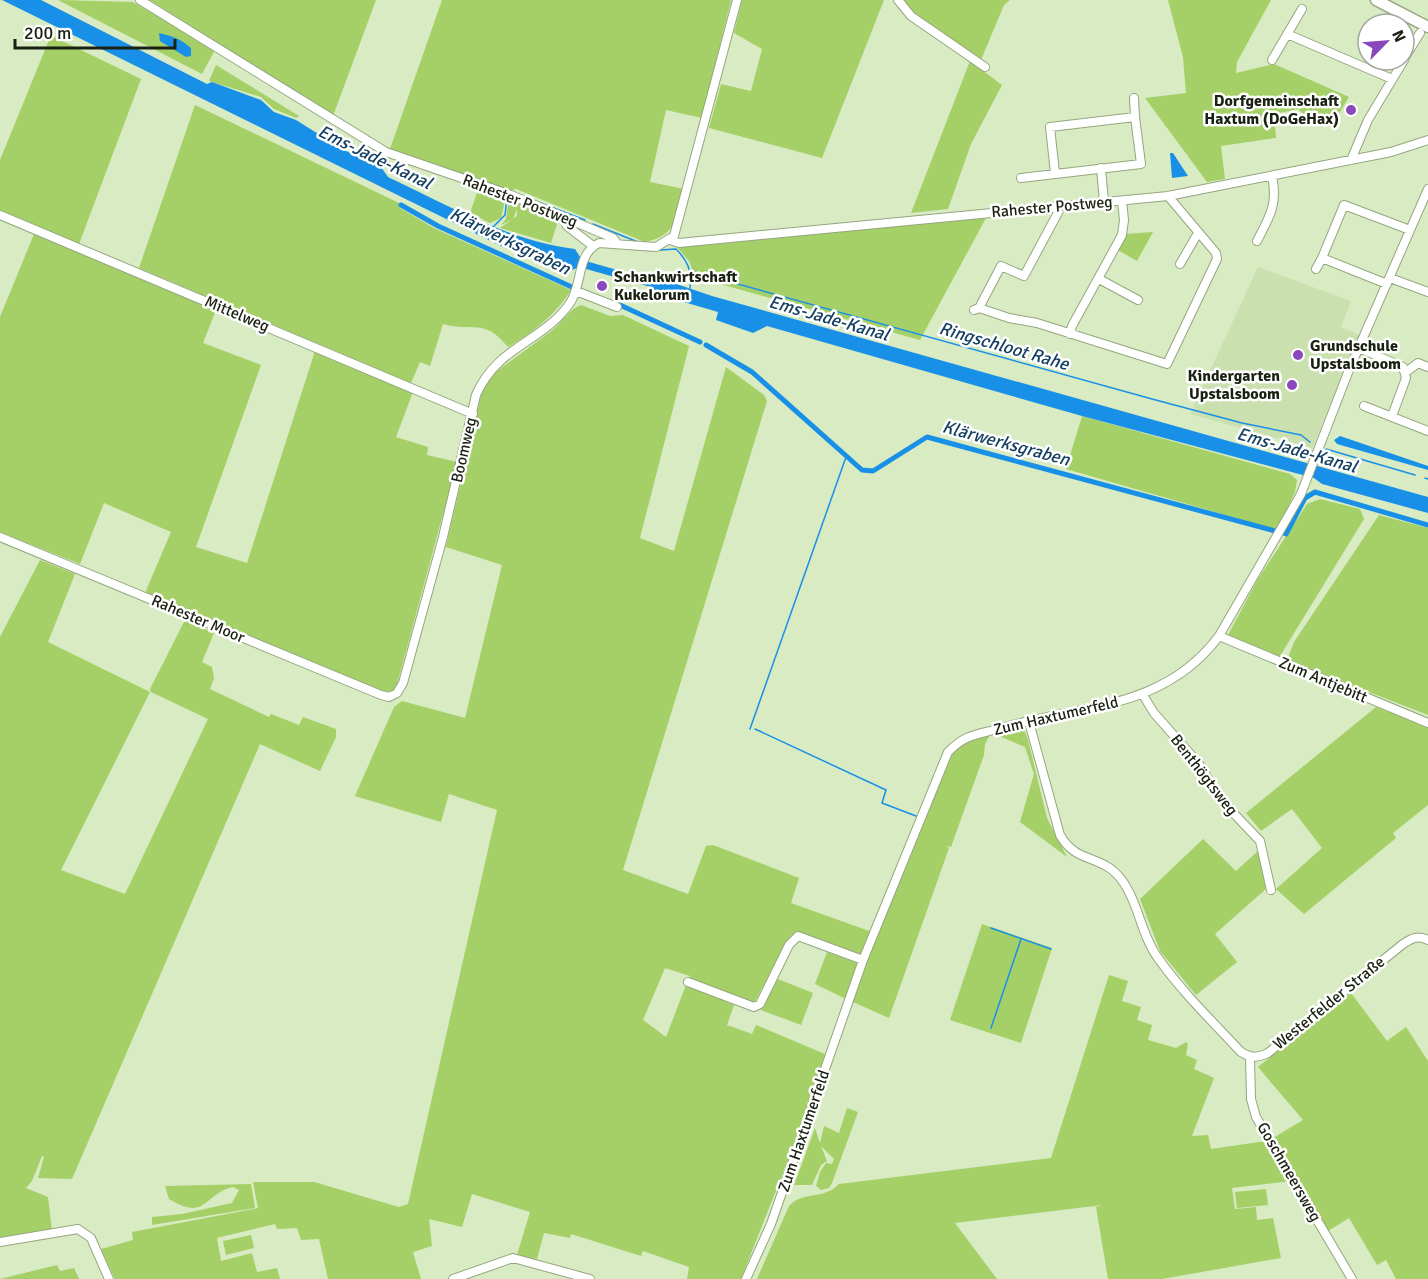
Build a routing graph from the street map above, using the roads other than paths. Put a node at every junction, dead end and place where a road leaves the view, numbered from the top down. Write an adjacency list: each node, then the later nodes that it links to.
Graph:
1 (140, 0): 26 (street, Rahester Postweg)
2 (737, 0): 29 (street)
3 (898, 0): 9 (street)
4 (1376, 0): 6 (main road)
5 (1302, 9): 7 (street)
6 (1424, 30)
7 (1287, 34): 8 (street); 11 (street)
8 (1272, 60)
9 (985, 67)
10 (1396, 72): 11 (street)
11 (1392, 79): 15 (street)
12 (1134, 98): 13 (street)
13 (1135, 117): 16 (street); 17 (street)
14 (1428, 140): 15 (street, Rahester Postweg)
15 (1351, 160): 18 (street, Rahester Postweg)
16 (1101, 168): 17 (street); 23 (street)
17 (1055, 173): 19 (street)
18 (1272, 176): 21 (street, Rahester Postweg); 30 (street)
19 (1021, 178)
20 (1428, 189): 27 (street, Zum Haxtumerfeld)
21 (1168, 196): 22 (street, Rahester Postweg); 28 (street)
22 (1122, 201): 23 (street, Rahester Postweg); 36 (street)
23 (1104, 202): 24 (street, Rahester Postweg)
24 (1061, 207): 29 (street, Rahester Postweg); 42 (street)
25 (0, 215): 47 (street, Mittelweg)
26 (561, 215): 31 (street, Rahester Postweg); 32 (street)
27 (1410, 230): 33 (street); 37 (street, Zum Haxtumerfeld)
28 (1198, 233): 34 (street); 42 (street)
29 (670, 240): 31 (street)
30 (1257, 242)
31 (617, 243): 32 (street)
32 (593, 246): 38 (street, Boomweg)
33 (1322, 258): 35 (street); 37 (street)
34 (1180, 264)
35 (1316, 268)
36 (1099, 279): 40 (street); 42 (street)
37 (1388, 281): 39 (street); 43 (street, Zum Haxtumerfeld)
38 (576, 291): 41 (street); 47 (street, Boomweg)
39 (1428, 292)
40 (1138, 300)
41 (617, 307)
42 (1070, 334)
43 (1359, 348): 45 (street); 51 (street, Zum Haxtumerfeld)
44 (1428, 367): 45 (street)
45 (1406, 372): 48 (street)
46 (1364, 405): 48 (street)
47 (473, 414): 52 (street, Boomweg)
48 (1392, 416): 49 (street)
49 (1428, 431)
50 (0, 537): 52 (street, Rahester Moor)
51 (1219, 636): 53 (street, Zum Haxtumerfeld); 55 (street, Zum Antjebitt)
52 (397, 693)
53 (1143, 695): 54 (street, Zum Haxtumerfeld); 56 (street, Benthögtsweg)
54 (1029, 722): 58 (street, Zum Haxtumerfeld); 60 (street)
55 (1428, 723)
56 (1271, 890)
57 (1428, 940): 60 (street, Westerfelder Straße)
58 (863, 960): 59 (street); 65 (street, Zum Haxtumerfeld)
59 (688, 982)
60 (1250, 1058): 66 (street, Goschmeersweg)
61 (0, 1242): 62 (street)
62 (109, 1279)
63 (453, 1279): 64 (street)
64 (590, 1279)
65 (746, 1279)
66 (1352, 1279)

